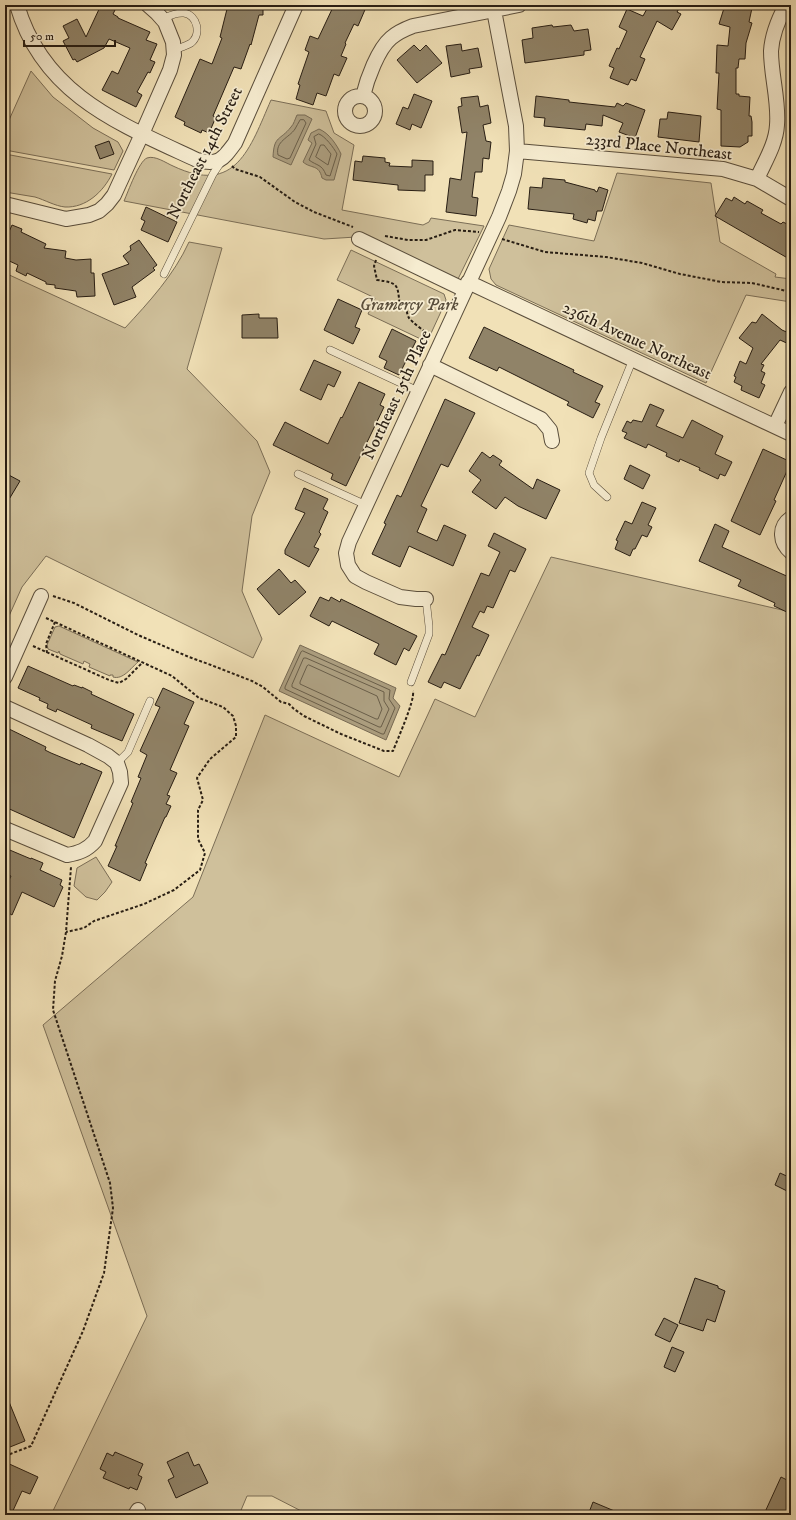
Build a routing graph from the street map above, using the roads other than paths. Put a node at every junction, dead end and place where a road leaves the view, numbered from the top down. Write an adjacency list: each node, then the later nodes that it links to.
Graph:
1 (17, 5): 10 (street)
2 (148, 5): 7 (street)
3 (296, 5): 12 (street, Northeast 14th Street)
4 (519, 5): 6 (street)
5 (786, 5): 13 (street)
6 (494, 7): 9 (street); 11 (street, Northeast 15th Place)
7 (162, 19): 8 (street); 8 (lane)
8 (174, 50): 10 (street)
9 (363, 96)
10 (142, 134): 12 (street); 15 (street)
11 (517, 151): 13 (street, 233rd Place Northeast); 18 (street, Northeast 15th Place)
12 (223, 158): 17 (lane, Northeast 14th Street)
13 (757, 178): 14 (street, 233rd Place Northeast)
14 (791, 200)
15 (5, 204)
16 (358, 234): 18 (street, 236th Avenue Northeast)
17 (164, 274)
18 (466, 286): 20 (street, 236th Avenue Northeast); 21 (street, Northeast 15th Place)
19 (330, 350): 22 (lane)
20 (634, 359): 24 (street, 236th Avenue Northeast); 28 (lane)
21 (430, 365): 22 (street, Northeast 15th Place); 26 (street)
22 (418, 391): 29 (street, Northeast 15th Place)
23 (791, 392): 24 (street)
24 (775, 426): 25 (street, 236th Avenue Northeast)
25 (791, 434)
26 (552, 441)
27 (298, 474): 29 (lane)
28 (607, 497)
29 (366, 505): 33 (street, Northeast 15th Place)
30 (791, 518): 31 (street)
31 (791, 552)
32 (41, 596): 34 (street)
33 (426, 599): 35 (lane)
34 (5, 677)
35 (411, 682)
36 (150, 702): 38 (lane)
37 (5, 707): 38 (street)
38 (117, 763): 39 (street)
39 (5, 829)

